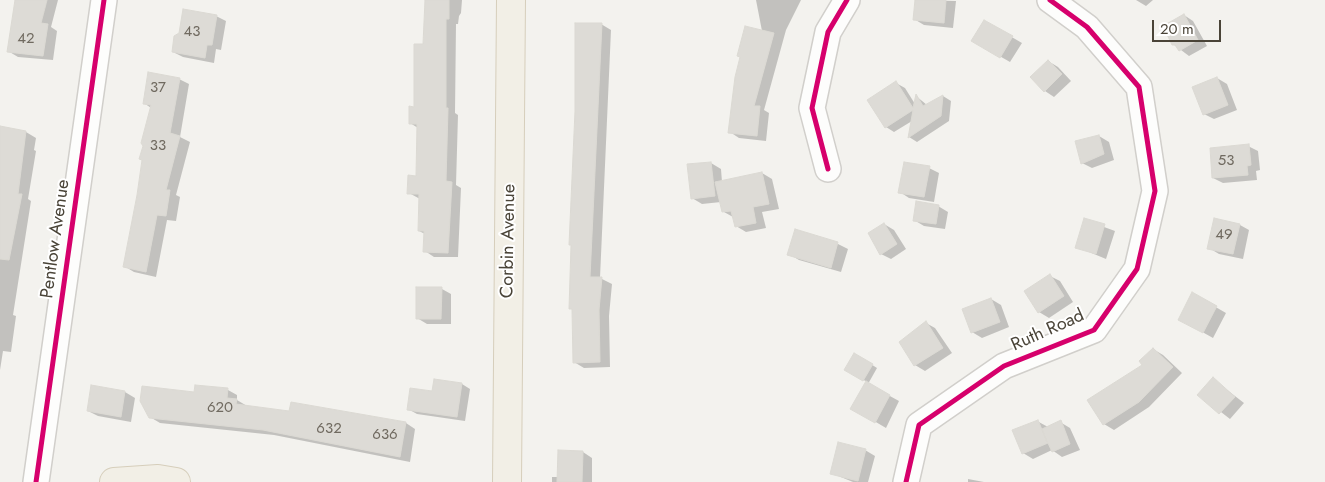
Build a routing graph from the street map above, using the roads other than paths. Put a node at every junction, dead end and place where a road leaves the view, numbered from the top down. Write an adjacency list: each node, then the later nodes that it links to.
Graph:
1 (104, 0): 6 (street, Pentlow Avenue)
2 (511, 0): 9 (main road, Corbin Avenue)
3 (847, 0): 5 (street)
4 (1050, 0): 10 (street, Ruth Road)
5 (828, 169)
6 (36, 482)
7 (114, 482): 8 (main road)
8 (176, 482)
9 (507, 482)
10 (906, 482)

